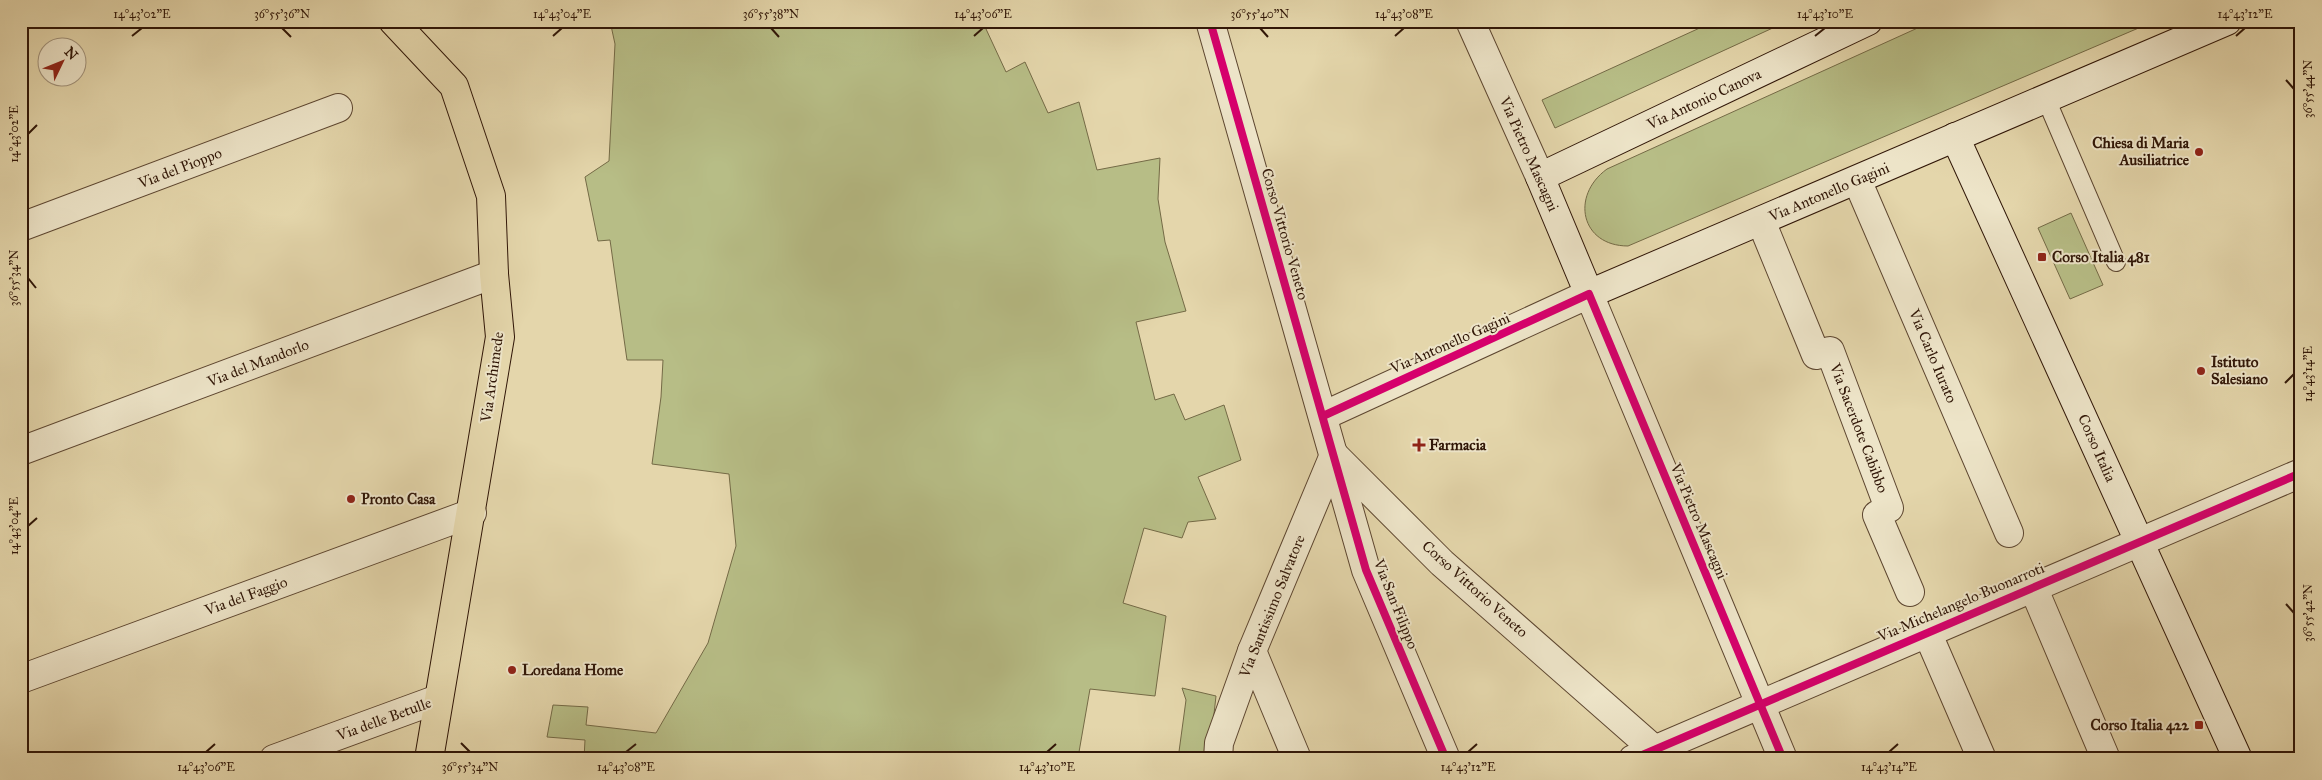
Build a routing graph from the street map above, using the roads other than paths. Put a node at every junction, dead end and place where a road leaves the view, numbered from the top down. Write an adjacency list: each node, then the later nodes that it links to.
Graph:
1 (393, 21): 15 (main road, Via Archimede)
2 (1210, 21): 17 (street, Corso Vittorio Veneto)
3 (1470, 21): 10 (street, Via Pietro Mascagni)
4 (1868, 21): 6 (street, Via Antonio Canova)
5 (2227, 21): 7 (street, Via Antonello Gagini)
6 (1844, 28): 10 (street, Via Antonio Canova)
7 (2046, 99): 9 (street, Via Antonello Gagini); 14 (lane)
8 (338, 108): 13 (street, Via del Pioppo)
9 (1955, 137): 11 (street, Via Antonello Gagini); 23 (street, Corso Italia)
10 (1540, 177): 16 (street, Via Pietro Mascagni)
11 (1857, 180): 12 (street, Via Antonello Gagini); 22 (street, Via Carlo Iurato)
12 (1761, 221): 16 (street, Via Antonello Gagini); 25 (street, Via Sacerdote Cabibbo)
13 (21, 227)
14 (2116, 262)
15 (494, 274): 18 (street, Via del Mandorlo); 21 (main road, Via Archimede)
16 (1589, 294): 17 (street, Via Antonello Gagini); 30 (street, Via Pietro Mascagni)
17 (1323, 416): 19 (street, Corso Vittorio Veneto)
18 (21, 451)
19 (1334, 455): 27 (street, Via Santissimo Salvatore); 31 (street, Corso Vittorio Veneto); 36 (street, Via San Filippo)
20 (2301, 472): 23 (street, Via Michelangelo Buonarroti)
21 (472, 513): 28 (street, Via del Faggio); 29 (main road, Via Archimede)
22 (2009, 533)
23 (2139, 541): 24 (street, Via Michelangelo Buonarroti); 40 (street, Corso Italia)
24 (2033, 587): 26 (street, Via Michelangelo Buonarroti); 39 (street)
25 (1910, 592)
26 (1927, 632): 30 (street, Via Michelangelo Buonarroti); 38 (street)
27 (1252, 651): 34 (street, Via Santissimo Salvatore); 35 (street)
28 (21, 679)
29 (438, 699): 32 (street, Via delle Betulle); 33 (main road, Via Archimede)
30 (1760, 703): 31 (street, Via Michelangelo Buonarroti); 37 (street, Via Pietro Mascagni)
31 (1652, 756)
32 (274, 759)
33 (429, 759)
34 (1218, 759)
35 (1297, 759)
36 (1446, 759)
37 (1782, 759)
38 (1982, 759)
39 (2106, 759)
40 (2238, 759)

